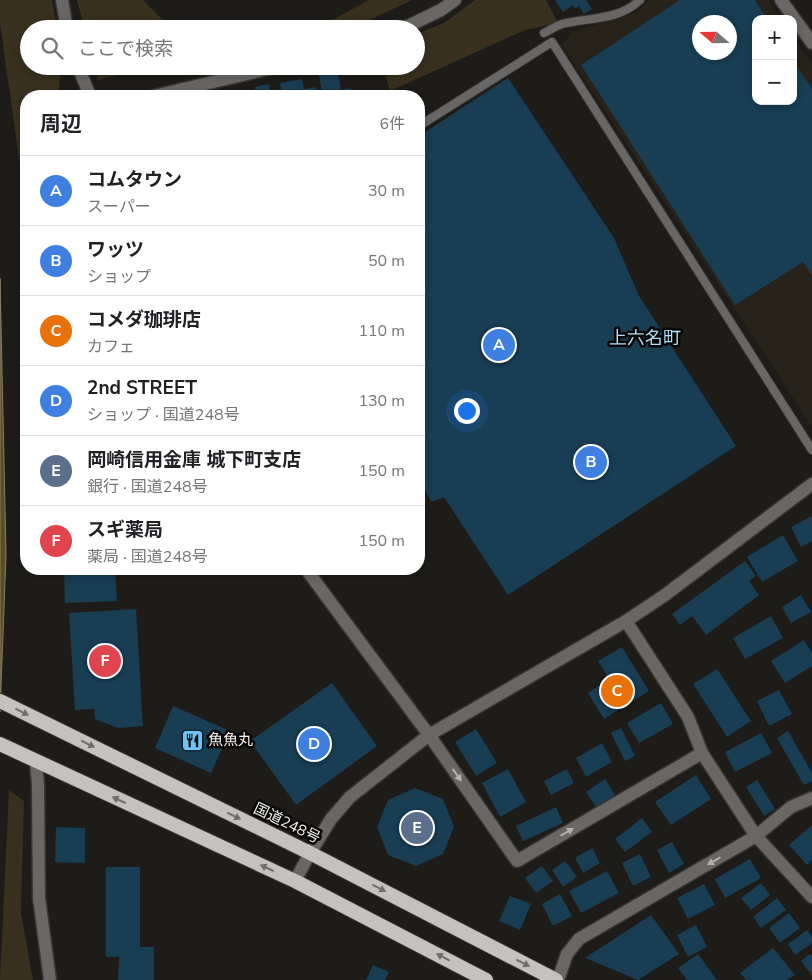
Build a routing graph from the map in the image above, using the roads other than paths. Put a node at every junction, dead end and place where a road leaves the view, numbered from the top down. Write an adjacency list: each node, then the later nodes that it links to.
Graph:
1 (62, 0): 5 (street)
2 (455, 0): 6 (street)
3 (640, 0): 7 (lane)
4 (781, 0): 8 (street)
5 (65, 20)
6 (420, 20)
7 (544, 33)
8 (812, 43)
9 (82, 75): 11 (street)
10 (242, 75): 12 (street)
11 (88, 90)
12 (179, 90)
13 (425, 122): 14 (lane)
14 (812, 450)
15 (812, 484): 17 (street)
16 (310, 575): 19 (street)
17 (626, 621): 19 (street); 21 (street)
18 (0, 701): 25 (highway, 国道248号, one-way to 25)
19 (429, 735): 21 (street, one-way to 21); 25 (street)
20 (0, 744): 22 (highway)
21 (702, 753): 24 (street)
22 (36, 762): 26 (highway, one-way to 22); 28 (street)
23 (812, 798): 24 (street)
24 (756, 836): 27 (street); 30 (street, one-way to 30)
25 (310, 853): 26 (street); 30 (highway, 国道248号, one-way to 30)
26 (296, 881): 29 (highway, one-way to 26)
27 (812, 897)
28 (50, 980)
29 (486, 980)
30 (557, 980)

